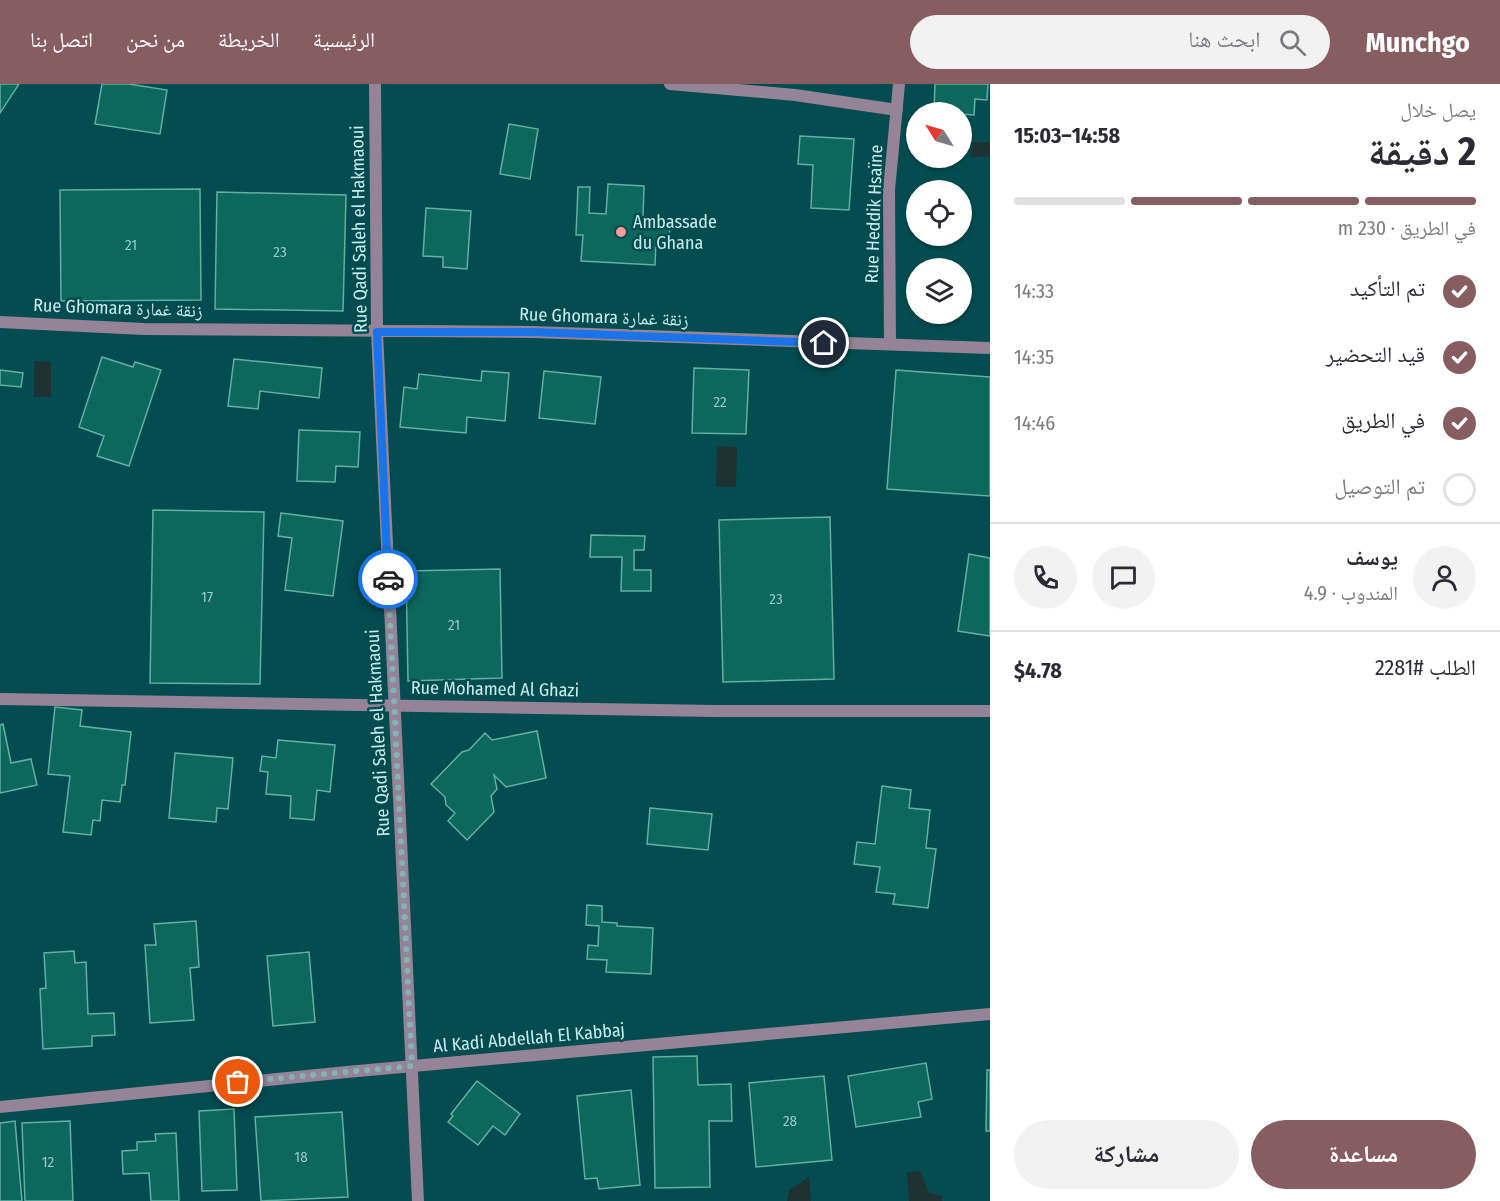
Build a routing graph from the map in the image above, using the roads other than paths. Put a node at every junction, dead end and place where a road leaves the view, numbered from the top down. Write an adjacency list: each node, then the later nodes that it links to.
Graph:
1 (375, 84): 6 (street, Rue Qadi Saleh el Hakmaoui)
2 (670, 84): 4 (street)
3 (899, 84): 4 (street, Rue Heddik Hsaïne)
4 (897, 110): 7 (street, Rue Heddik Hsaïne)
5 (0, 322): 6 (street, Rue Ghomara زنقة غمارة)
6 (377, 332): 7 (street, Rue Ghomara زنقة غمارة); 10 (street, Rue Qadi Saleh el Hakmaoui)
7 (890, 345): 8 (street, Rue Ghomara زنقة غمارة)
8 (990, 348)
9 (0, 699): 10 (street, Rue Mohamed Al Ghazi)
10 (396, 705): 11 (street, Rue Mohamed Al Ghazi); 13 (street, Rue Qadi Saleh el Hakmaoui)
11 (990, 711)
12 (990, 1014): 13 (street, Al Kadi Abdellah El Kabbaj)
13 (412, 1066): 14 (street, Al Kadi Abdellah El Kabbaj); 15 (street, Rue Qadi Saleh el Hakmaoui)
14 (0, 1107)
15 (418, 1201)

